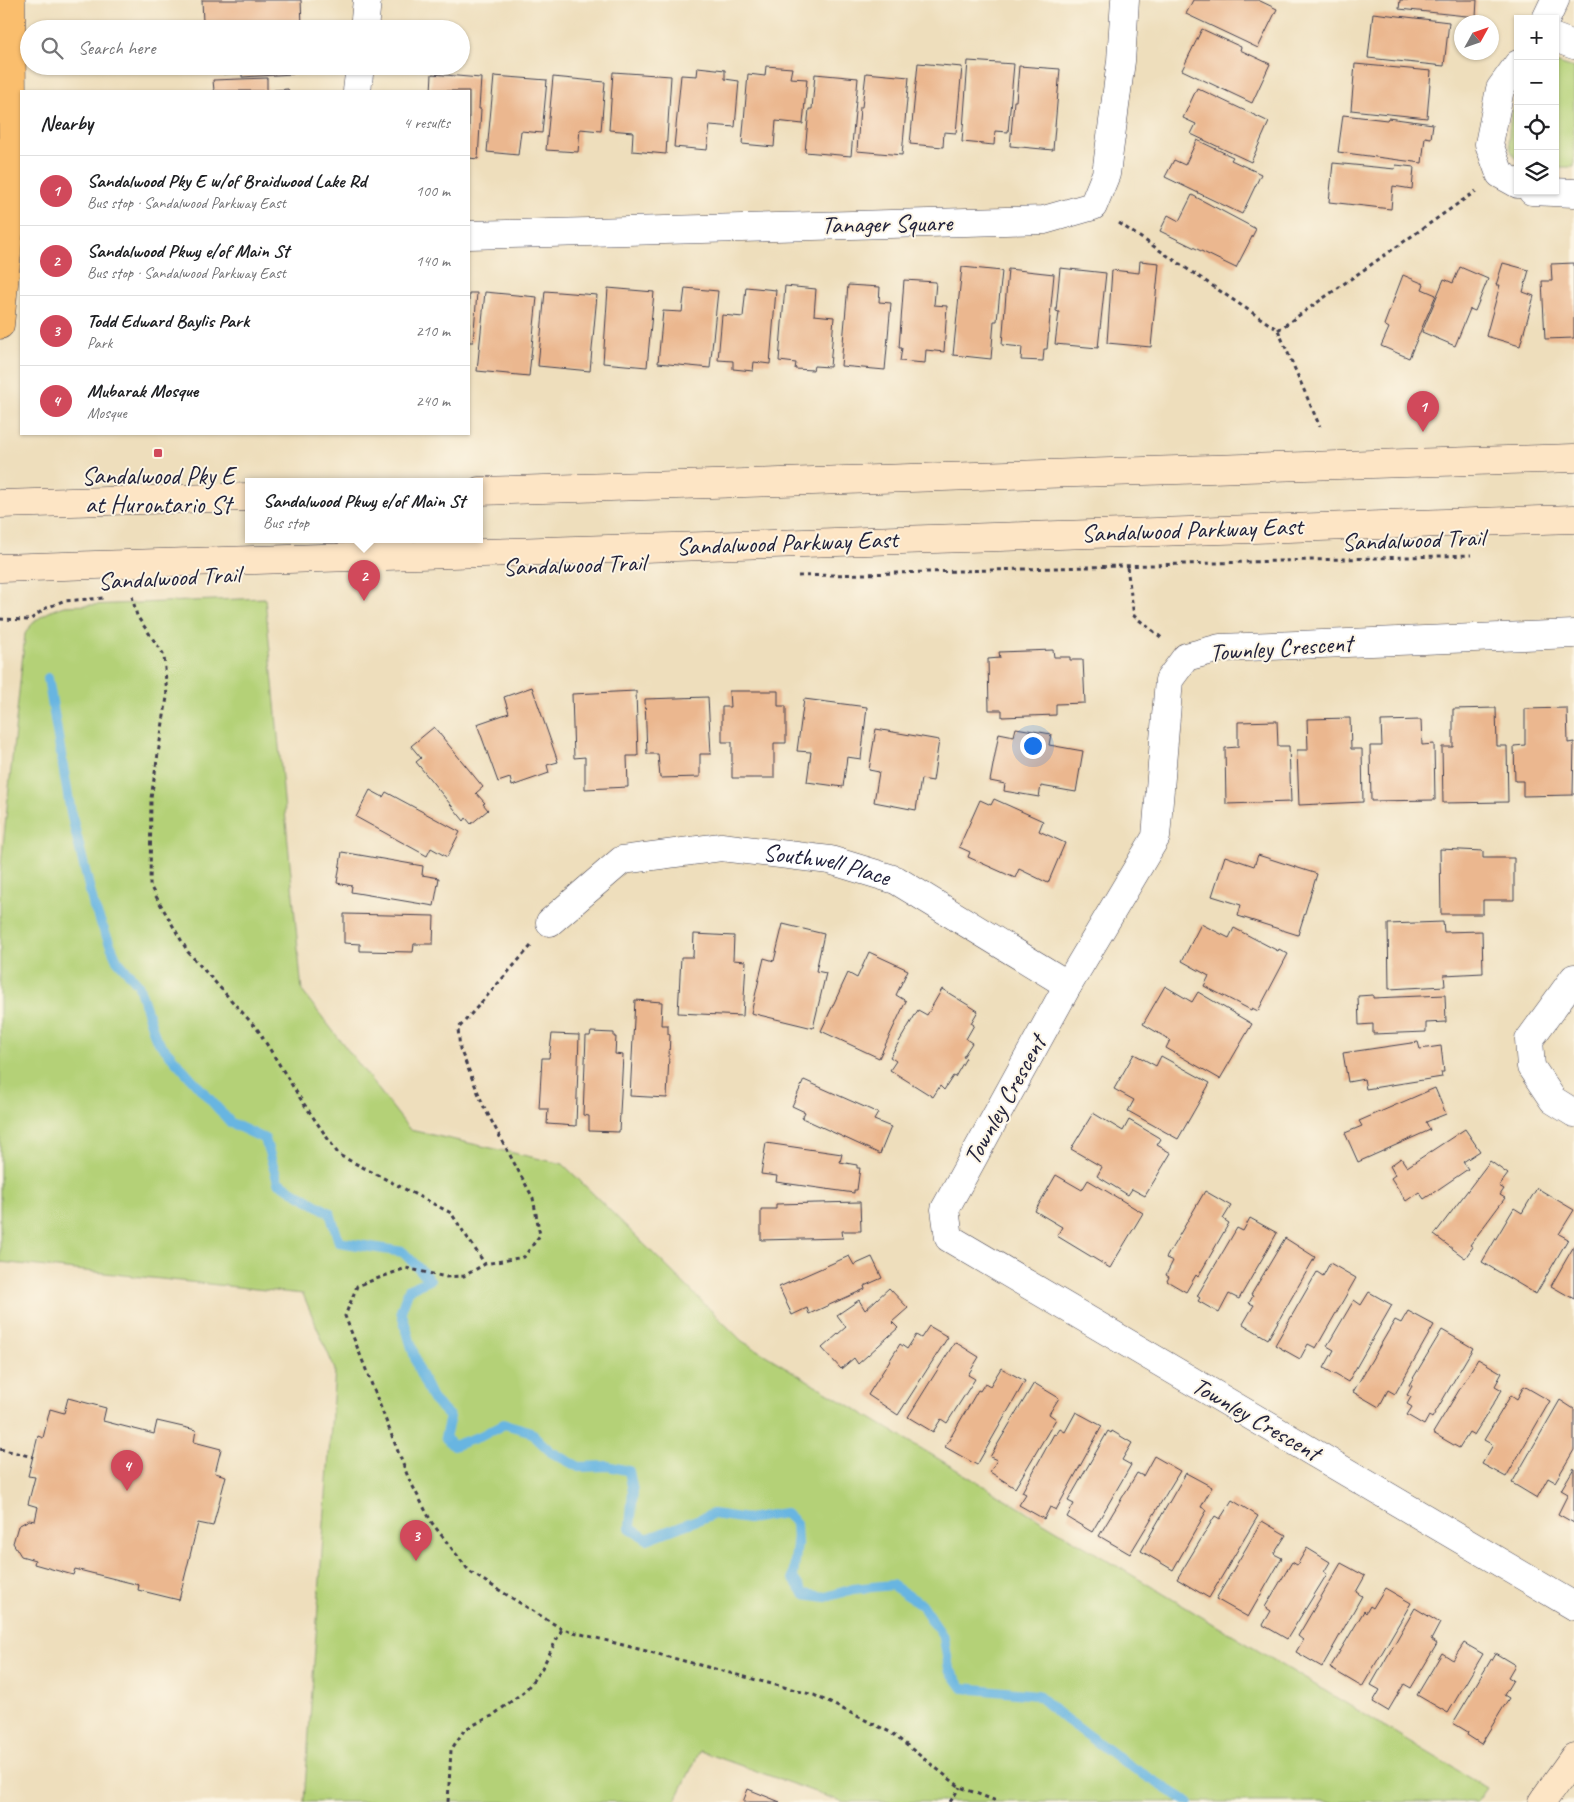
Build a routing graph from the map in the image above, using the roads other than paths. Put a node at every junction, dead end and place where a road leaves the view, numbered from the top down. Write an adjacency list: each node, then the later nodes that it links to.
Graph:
1 (367, 0): 6 (street)
2 (1125, 0): 16 (street, Tanager Square)
3 (1554, 0): 5 (street)
4 (11, 1): 7 (main road); 17 (main road)
5 (1548, 15)
6 (365, 20)
7 (0, 32)
8 (1559, 40): 9 (street)
9 (1574, 46)
10 (1514, 70): 13 (street)
11 (359, 75): 12 (street)
12 (357, 90)
13 (1509, 179)
14 (1559, 192): 15 (street)
15 (1574, 193)
16 (470, 235)
17 (0, 325)
18 (1574, 458): 19 (main road)
19 (483, 491)
20 (245, 497): 21 (main road)
21 (0, 504)
22 (1574, 519): 23 (main road, Sandalwood Parkway East)
23 (0, 568)
24 (1574, 634): 27 (street, Townley Crescent)
25 (550, 922): 27 (street, Southwell Place)
26 (1574, 978): 28 (street)
27 (1068, 985): 29 (street, Townley Crescent)
28 (1574, 1112)
29 (1574, 1606)
30 (1574, 1757): 31 (main road)
31 (1542, 1802)

